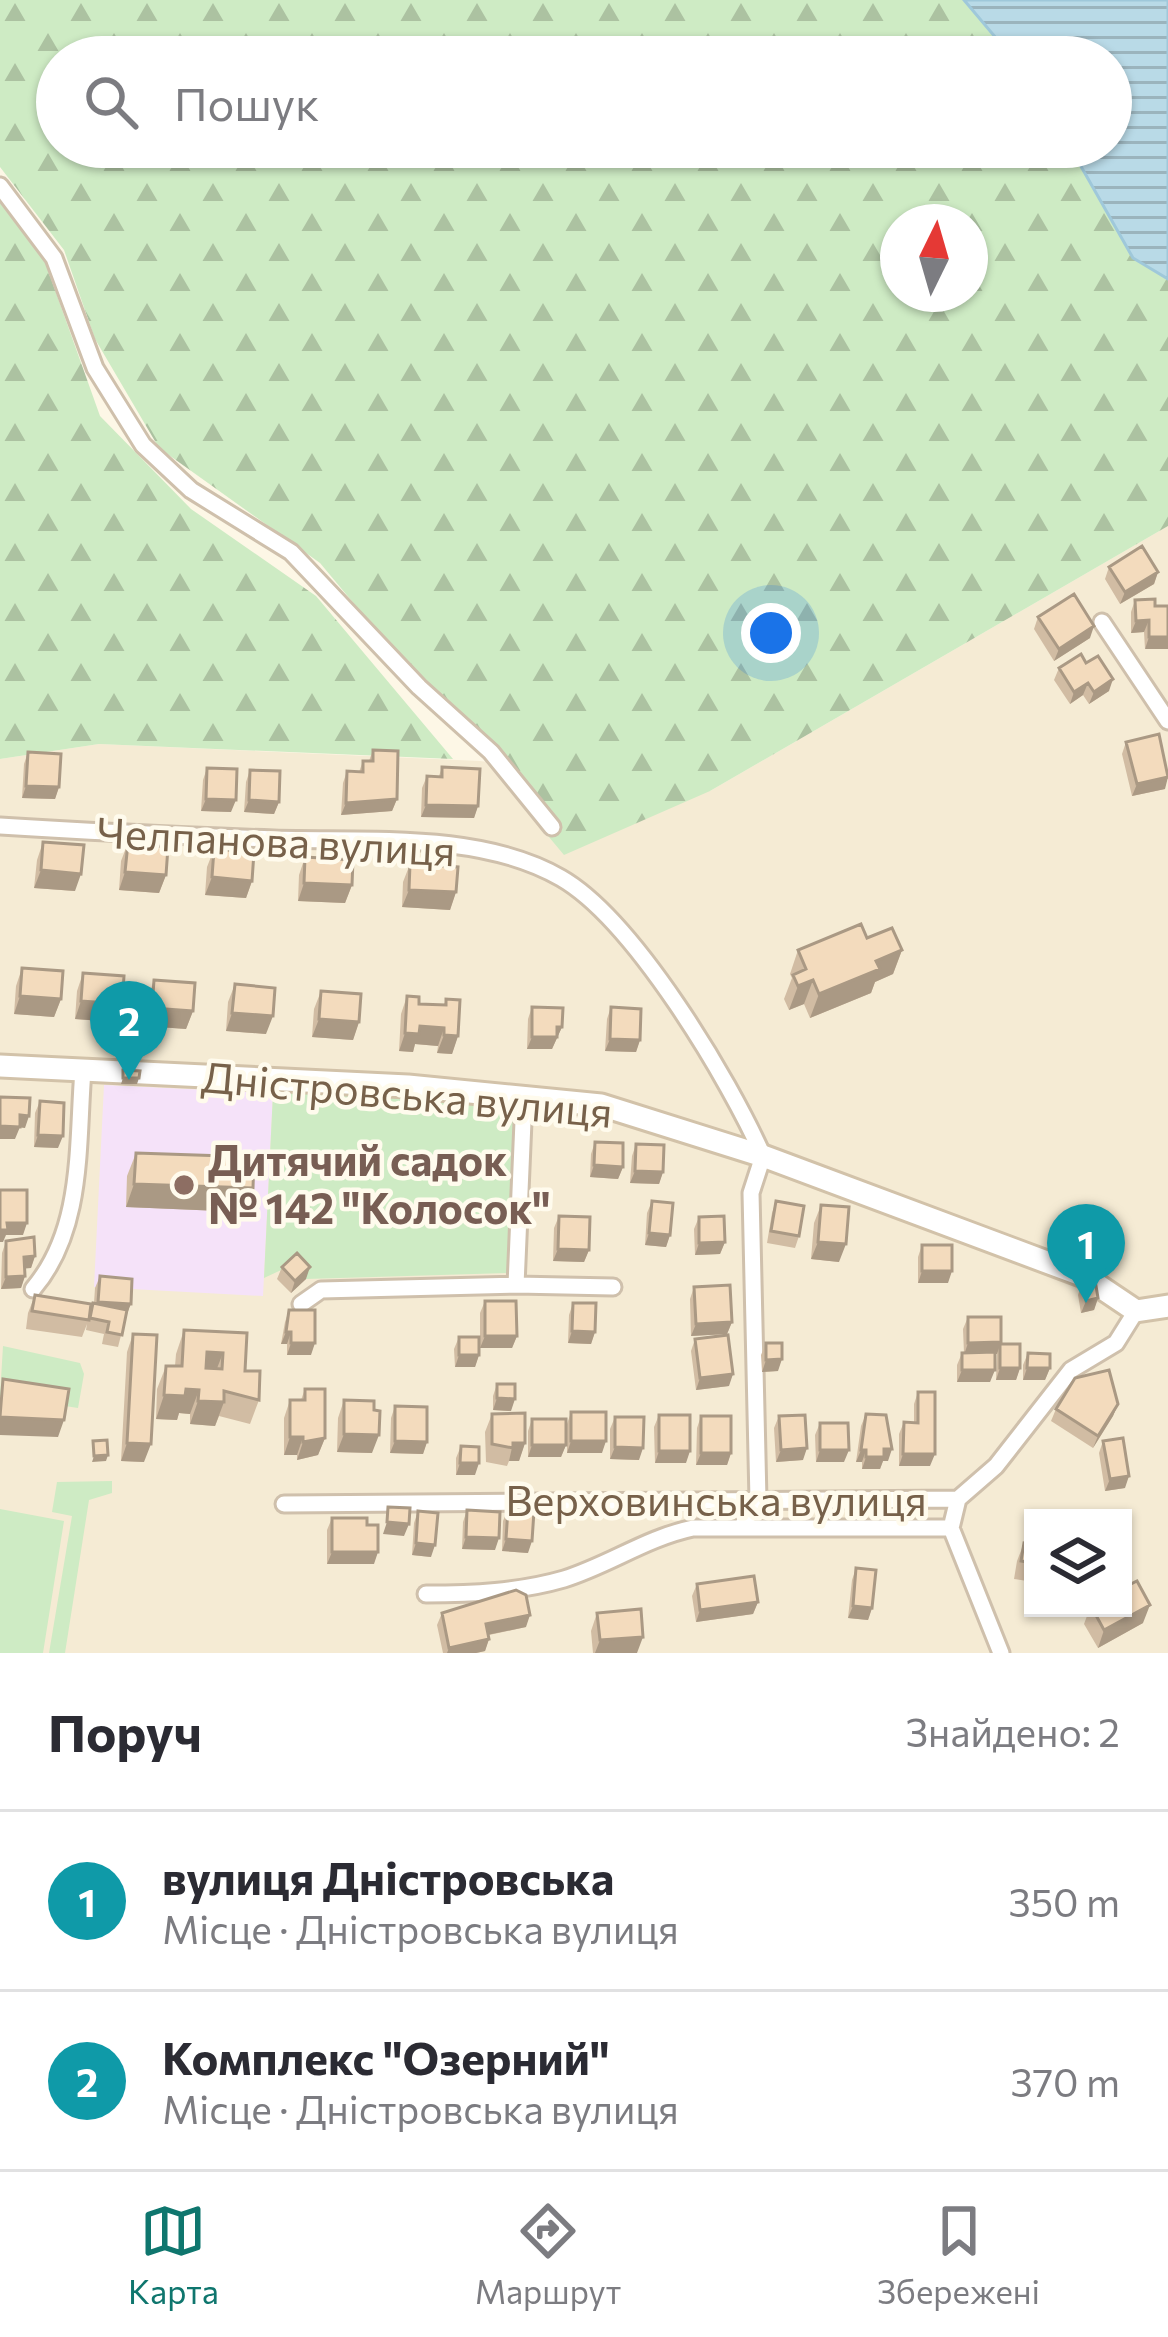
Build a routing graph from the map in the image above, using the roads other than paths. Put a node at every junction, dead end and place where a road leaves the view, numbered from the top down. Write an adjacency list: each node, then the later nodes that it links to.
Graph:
1 (0, 186): 5 (street)
2 (1102, 622): 3 (street)
3 (1168, 721)
4 (0, 826): 9 (street, Челпанова вулиця)
5 (552, 827)
6 (0, 1066): 7 (street, Дністровська вулиця)
7 (83, 1070): 8 (street, Дністровська вулиця); 12 (street)
8 (524, 1097): 9 (street, Дністровська вулиця); 10 (street)
9 (763, 1156): 15 (street, Дністровська вулиця); 17 (street)
10 (516, 1285): 11 (street); 13 (street)
11 (614, 1287)
12 (33, 1289)
13 (301, 1304)
14 (1168, 1306): 15 (street)
15 (1136, 1311): 16 (street, Верховинська вулиця)
16 (958, 1499): 17 (street, Верховинська вулиця); 20 (street)
17 (758, 1500): 18 (street, Верховинська вулиця); 19 (street)
18 (284, 1504)
19 (742, 1526): 20 (street); 21 (street)
20 (951, 1528): 22 (street)
21 (426, 1594)
22 (1001, 1653)

